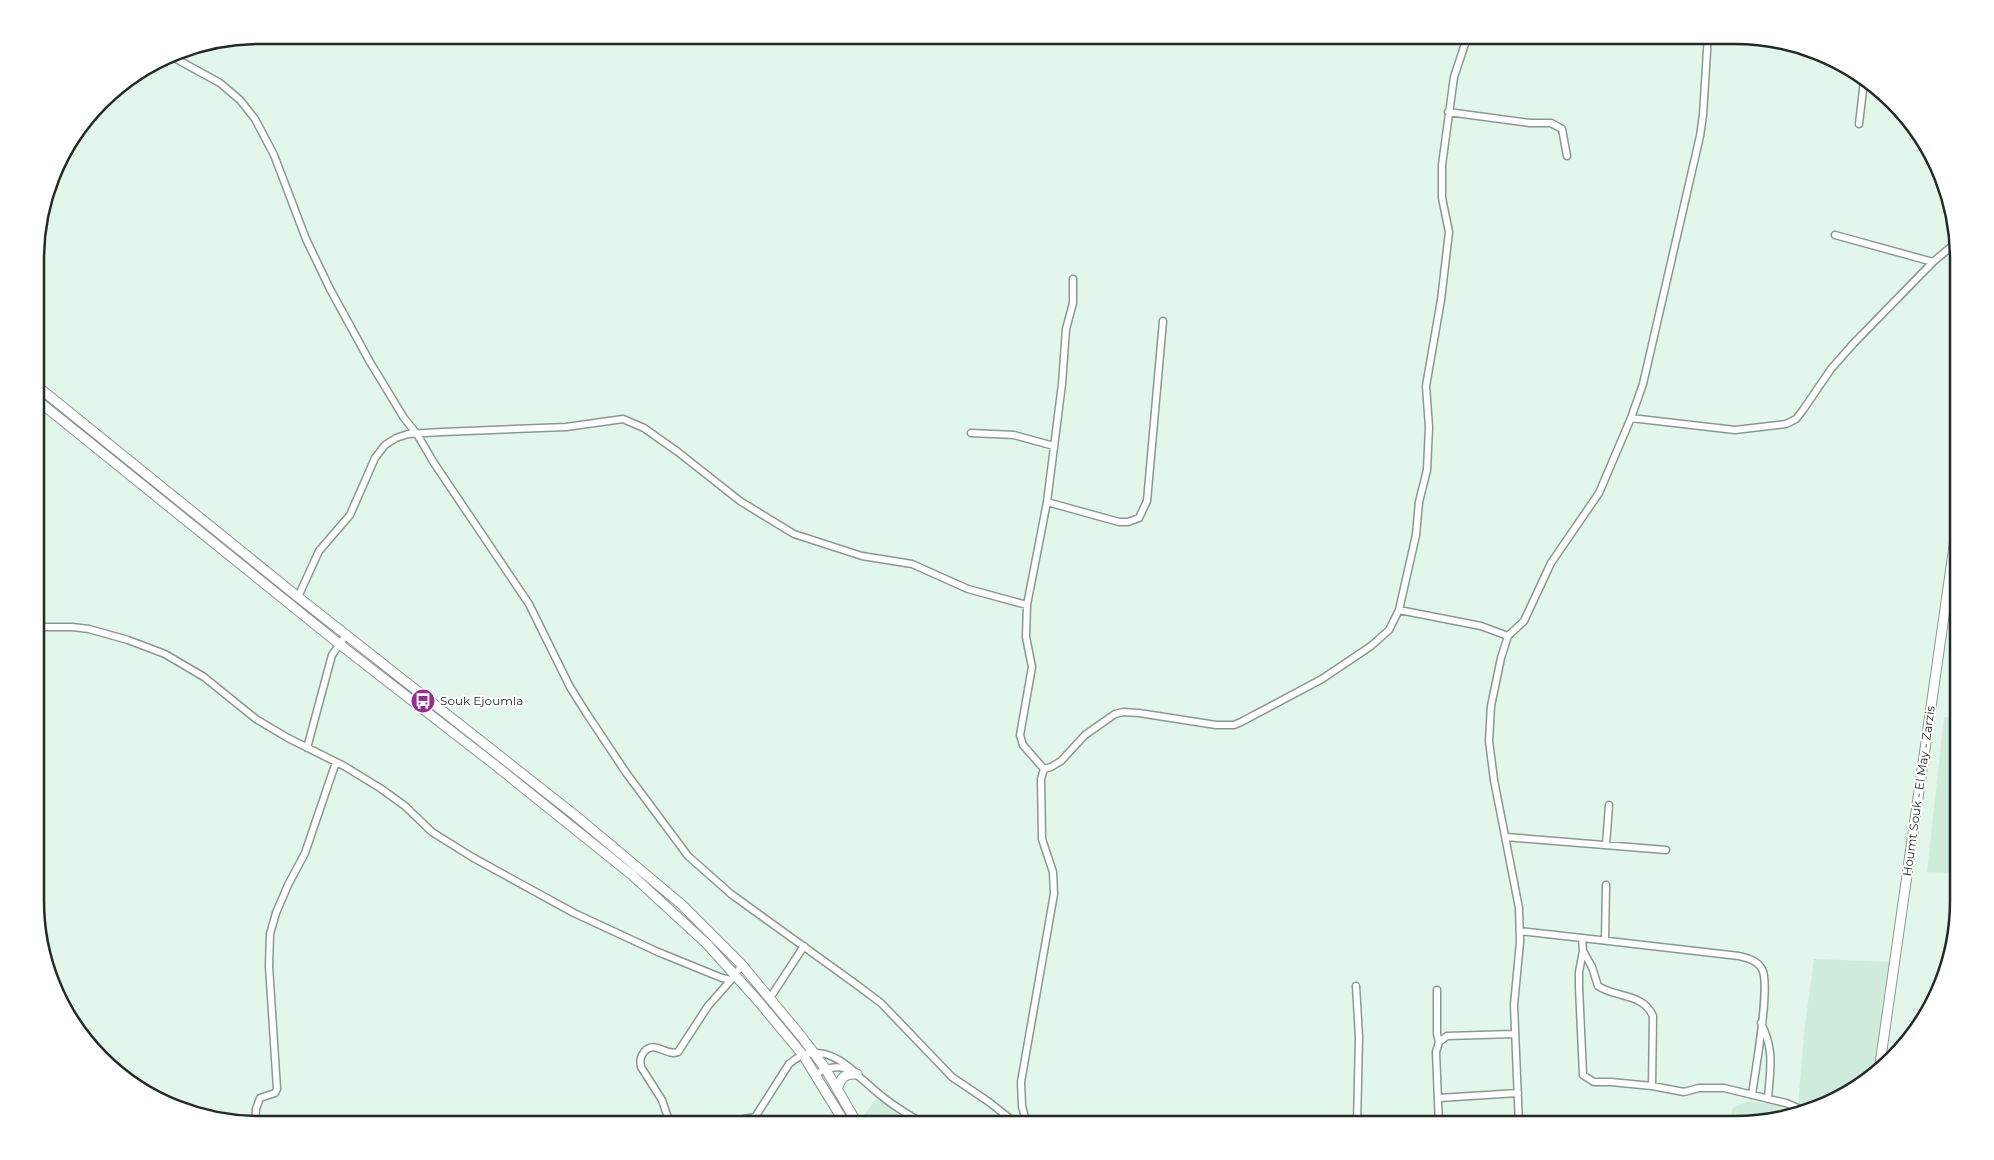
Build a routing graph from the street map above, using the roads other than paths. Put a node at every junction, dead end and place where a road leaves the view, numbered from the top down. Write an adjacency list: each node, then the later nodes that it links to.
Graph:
1 (1465, 44): 5 (street)
2 (1707, 44): 15 (street)
3 (178, 59): 16 (street)
4 (1863, 86): 6 (street)
5 (1448, 112): 7 (street); 29 (street)
6 (1859, 124)
7 (1567, 156)
8 (1835, 235): 10 (street)
9 (1950, 248): 10 (street)
10 (1934, 262): 15 (street)
11 (1073, 279): 22 (street)
12 (1163, 321): 23 (street)
13 (44, 392): 19 (main road)
14 (44, 406): 21 (main road)
15 (1631, 418): 32 (street)
16 (407, 420): 18 (street); 20 (street)
17 (971, 433): 22 (street)
18 (417, 434): 20 (street); 28 (street); 47 (street)
19 (98, 435): 21 (main road); 24 (main road)
20 (402, 435): 27 (street)
21 (91, 443): 25 (main road)
22 (1054, 446): 23 (street)
23 (1047, 502): 28 (street)
24 (229, 541): 25 (main road); 27 (main road)
25 (223, 550): 33 (main road)
26 (1950, 569): 59 (main road, Houmt Souk - El May - Zarzis)
27 (298, 597): 31 (main road)
28 (1027, 606): 36 (street)
29 (1399, 610): 32 (street); 36 (street)
30 (44, 627): 34 (street)
31 (346, 635): 33 (street); 38 (main road)
32 (1508, 636): 40 (street)
33 (338, 643): 34 (street); 39 (main road)
34 (308, 748): 35 (street)
35 (336, 762): 50 (street); 70 (street)
36 (1044, 769): 77 (street)
37 (1609, 805): 41 (street)
38 (576, 816): 39 (main road); 49 (main road)
39 (569, 825): 50 (main road)
40 (1506, 836): 41 (street); 44 (street)
41 (1606, 845): 42 (street)
42 (1666, 850)
43 (1606, 885): 46 (street)
44 (1520, 931): 45 (street); 55 (street)
45 (1582, 938): 46 (street); 48 (street)
46 (1605, 940): 54 (street)
47 (804, 946): 53 (street); 76 (street)
48 (1583, 951): 63 (street); 63 (street)
49 (742, 965): 50 (street); 53 (main road)
50 (733, 977): 58 (main road); 71 (street)
51 (1356, 986): 78 (street)
52 (1437, 990): 56 (street)
53 (770, 998): 57 (main road)
54 (1761, 1022): 66 (street); 68 (street)
55 (1514, 1034): 56 (street); 65 (street)
56 (1439, 1042): 67 (street)
57 (813, 1053): 58 (street); 60 (main road); 62 (street)
58 (803, 1055): 61 (main road); 72 (street)
59 (1882, 1058)
60 (825, 1068): 61 (street); 62 (street); 64 (main road)
61 (816, 1074): 73 (main road)
62 (857, 1074): 64 (main road); 75 (street)
63 (1652, 1086): 66 (street)
64 (837, 1089): 74 (main road)
65 (1518, 1093): 67 (street); 80 (street)
66 (1752, 1095): 68 (street)
67 (1439, 1098): 79 (street)
68 (1768, 1098): 69 (street)
69 (1796, 1107)
70 (256, 1116)
71 (667, 1116)
72 (756, 1116)
73 (841, 1116)
74 (853, 1116)
75 (912, 1116)
76 (1007, 1116)
77 (1025, 1116)
78 (1357, 1116)
79 (1439, 1116)
80 (1519, 1116)

